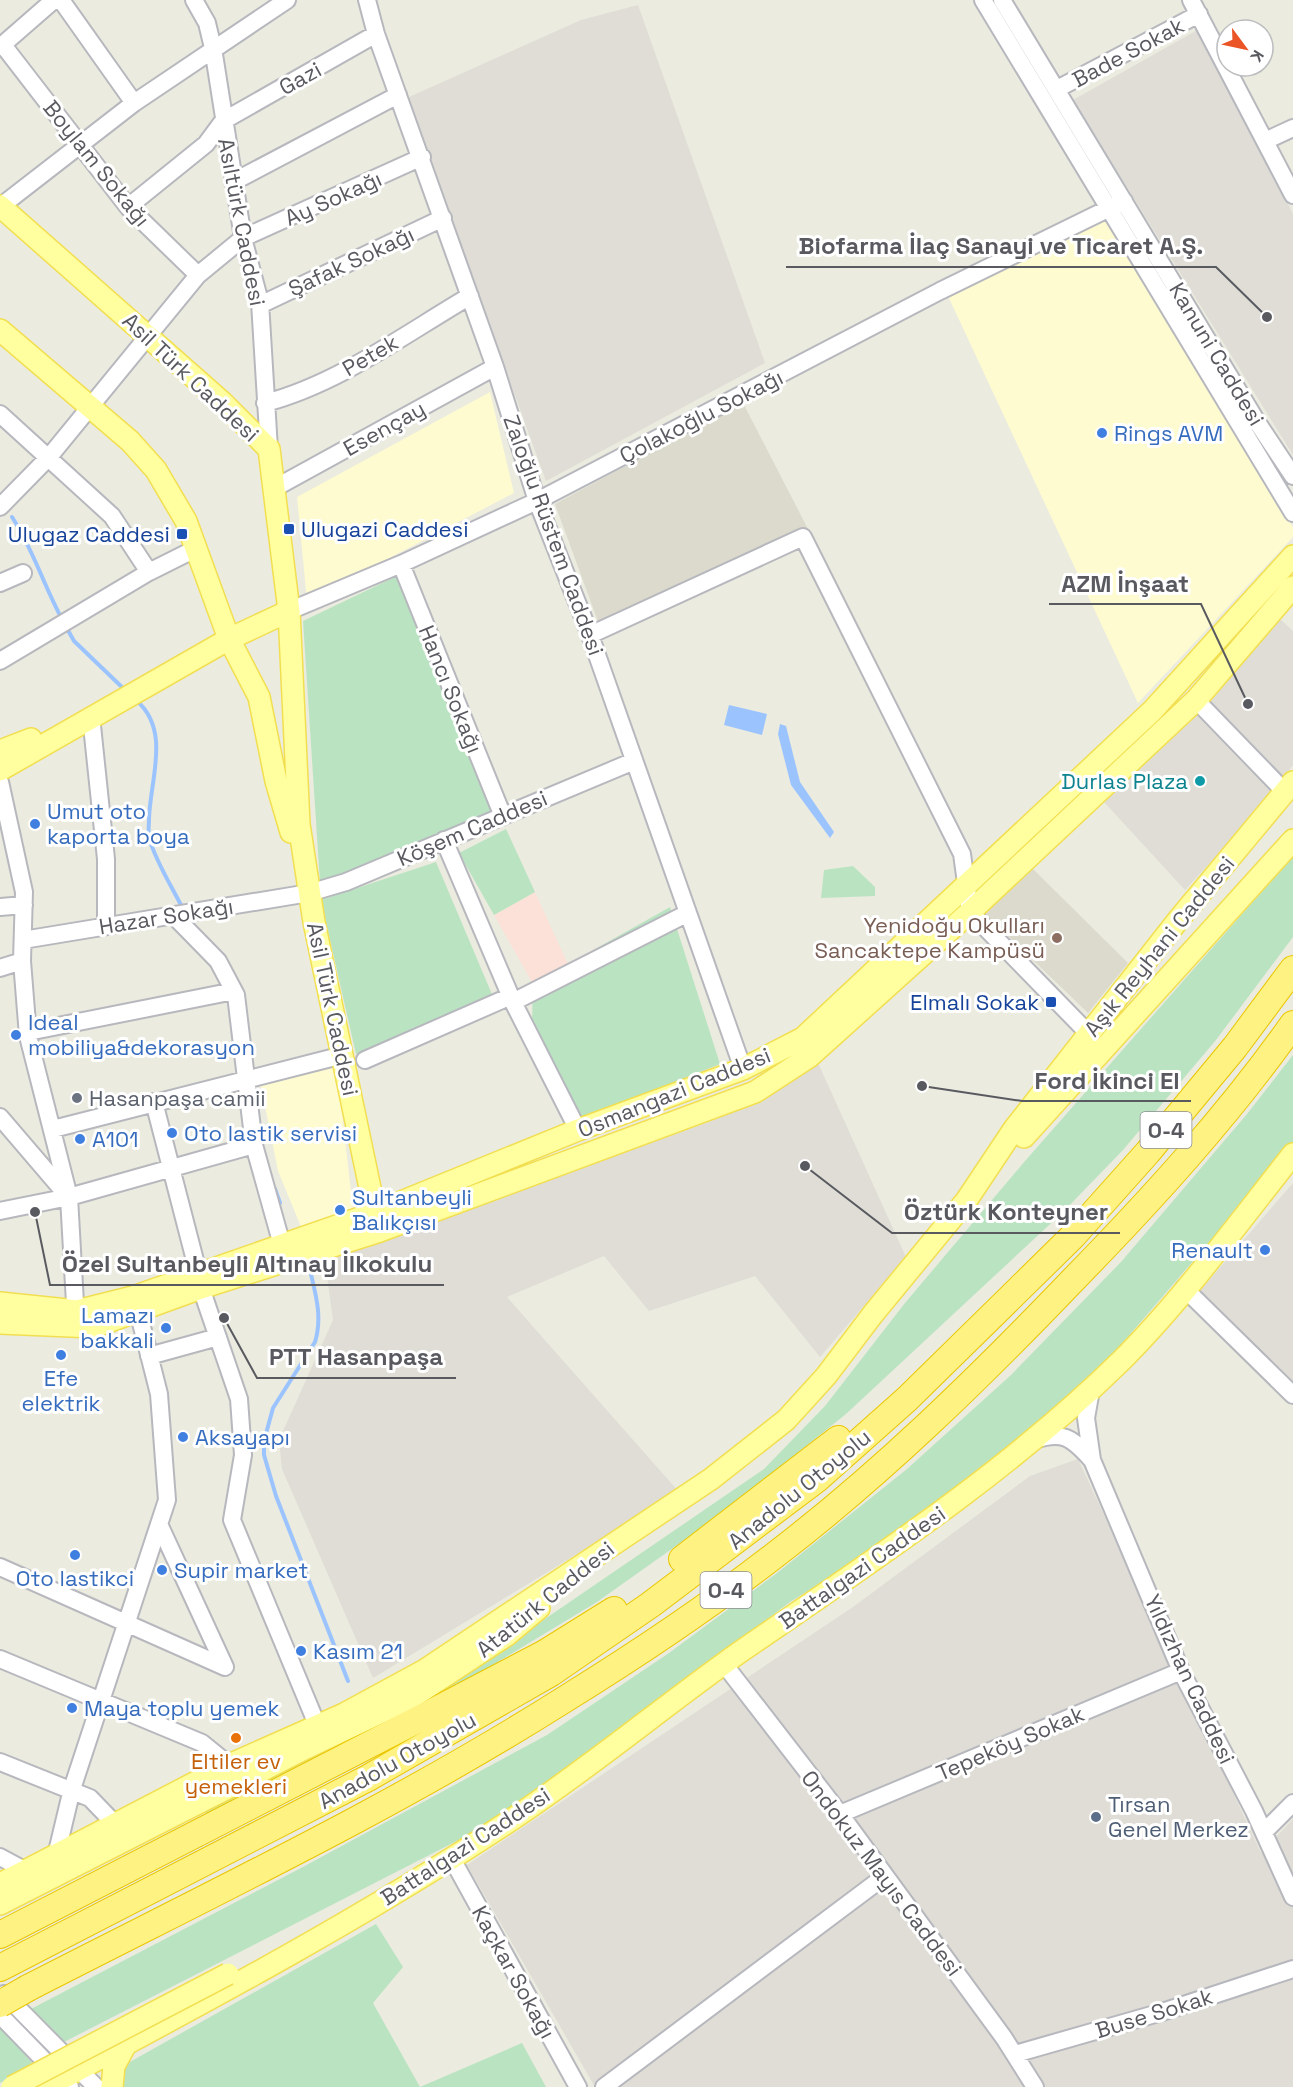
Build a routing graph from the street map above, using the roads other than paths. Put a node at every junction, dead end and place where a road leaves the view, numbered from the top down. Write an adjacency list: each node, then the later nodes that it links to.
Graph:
1 (54, 0): 10 (street)
2 (61, 0): 14 (street)
3 (194, 0): 11 (street, Asıltürk Caddesi)
4 (288, 0): 11 (street)
5 (367, 0): 9 (street, Zaloğlu Rüstem Caddesi)
6 (982, 0): 25 (street, Kanuni Caddesi)
7 (1002, 0): 12 (street, Kanuni Caddesi)
8 (1195, 7): 12 (street, Bade Sokak); 17 (street)
9 (376, 34): 13 (street, Zaloğlu Rüstem Caddesi); 15 (street, Gazi)
10 (2, 46): 18 (street, Boylam Sokağı)
11 (213, 48): 14 (street); 15 (street, Asıltürk Caddesi)
12 (1057, 89): 22 (street, Kanuni Caddesi)
13 (398, 95): 19 (street, Zaloğlu Rüstem Caddesi); 20 (street)
14 (134, 103): 18 (street)
15 (223, 121): 20 (street, Asıltürk Caddesi); 24 (street)
16 (1293, 128): 17 (street)
17 (1265, 141): 21 (street)
18 (78, 145): 23 (street); 24 (street, Boylam Sokağı)
19 (422, 157): 26 (street, Zaloğlu Rüstem Caddesi); 27 (street, Ay Sokağı)
20 (233, 183): 27 (street, Asıltürk Caddesi)
21 (1293, 195)
22 (1124, 201): 25 (street); 39 (street, Kanuni Caddesi)
23 (0, 206): 32 (main road, Asil Türk Caddesi)
24 (128, 207): 28 (street, Boylam Sokağı)
25 (1107, 209): 41 (street, Çolakoğlu Sokağı); 43 (street, Kanuni Caddesi)
26 (443, 218): 29 (street, Zaloğlu Rüstem Caddesi); 30 (street, Şafak Sokağı)
27 (243, 238): 28 (street, Ay Sokağı); 30 (street, Asıltürk Caddesi)
28 (198, 275): 32 (street, Ay Sokağı)
29 (470, 296): 33 (street, Zaloğlu Rüstem Caddesi); 34 (street, Petek)
30 (260, 305): 34 (street, Asıltürk Caddesi)
31 (0, 330): 35 (main road, Asil Türk Caddesi)
32 (148, 337): 35 (street, Ay Sokağı); 37 (main road, Asil Türk Caddesi)
33 (495, 367): 40 (street, Esençay); 41 (street, Zaloğlu Rüstem Caddesi)
34 (265, 403): 37 (street, Asıltürk Caddesi)
35 (87, 407): 38 (street, Ay Sokağı); 44 (main road, Asil Türk Caddesi)
36 (0, 414): 38 (street)
37 (268, 449): 40 (main road, Asil Türk Caddesi)
38 (49, 457): 42 (street, Ay Sokağı); 47 (street)
39 (1293, 476)
40 (273, 489): 51 (main road, Asil Türk Caddesi)
41 (537, 501): 46 (street, Çolakoğlu Sokağı); 52 (street, Zaloğlu Rüstem Caddesi)
42 (1, 505)
43 (1293, 513)
44 (195, 549): 47 (street); 53 (main road, Asil Türk Caddesi)
45 (1293, 556): 67 (main road, Osmangazi Caddesi)
46 (401, 564): 51 (street, Çolakoğlu Sokağı); 64 (street, Hancı Sokağı)
47 (149, 572): 54 (street)
48 (23, 573): 49 (street)
49 (0, 583)
50 (1293, 587): 56 (main road, Osmangazi Caddesi)
51 (289, 612): 53 (main road); 57 (main road, Asil Türk Caddesi)
52 (590, 635): 60 (street, Zaloğlu Rüstem Caddesi); 67 (street)
53 (234, 647): 55 (main road, Asil Türk Caddesi); 58 (main road)
54 (0, 661)
55 (259, 697): 57 (main road); 68 (main road, Asil Türk Caddesi)
56 (1196, 700): 63 (street); 71 (main road, Osmangazi Caddesi)
57 (293, 706): 68 (main road, Asil Türk Caddesi)
58 (91, 716): 59 (main road); 61 (main road); 74 (street)
59 (0, 751)
60 (634, 761): 64 (street, Köşem Caddesi); 72 (street, Zaloğlu Rüstem Caddesi)
61 (0, 770)
62 (0, 782): 69 (street)
63 (1289, 787): 83 (main road, Aşık Reyhani Caddesi)
64 (502, 814): 65 (street, Köşem Caddesi)
65 (444, 840): 68 (street, Köşem Caddesi); 80 (street)
66 (1293, 840): 96 (main road, Aşık Reyhani Caddesi)
67 (965, 889): 71 (street); 86 (main road, Osmangazi Caddesi)
68 (309, 892): 73 (street, Hazar Sokağı); 84 (main road, Asil Türk Caddesi)
69 (24, 905): 70 (street); 75 (street)
70 (0, 908)
71 (970, 912): 83 (street); 98 (main road, Osmangazi Caddesi)
72 (688, 913): 80 (street); 86 (street, Zaloğlu Rüstem Caddesi)
73 (181, 914): 74 (street, Hazar Sokağı); 79 (street)
74 (106, 926): 75 (street, Hazar Sokağı)
75 (23, 940): 76 (street)
76 (22, 962): 77 (street); 82 (street)
77 (0, 968)
78 (1293, 969): 101 (highway, Anadolu Otoyolu / O-4)
79 (234, 991): 82 (street); 87 (street)
80 (512, 999): 85 (street); 91 (street)
81 (1293, 1024): 142 (highway, Anadolu Otoyolu / O-4, bridge)
82 (28, 1032): 90 (street)
83 (1088, 1033): 96 (main road, Aşık Reyhani Caddesi)
84 (343, 1055): 87 (street); 98 (main road, Asil Türk Caddesi)
85 (365, 1060)
86 (743, 1069): 91 (main road, Osmangazi Caddesi)
87 (252, 1078): 88 (street); 92 (street)
88 (154, 1102): 90 (street); 94 (street)
89 (0, 1117): 95 (street)
90 (53, 1129): 95 (street)
91 (578, 1130): 98 (main road, Osmangazi Caddesi)
92 (254, 1146): 94 (street); 99 (street)
93 (1293, 1154): 102 (main road, Battalgazi Caddesi)
94 (171, 1170): 95 (street); 100 (street)
95 (69, 1197): 97 (street); 105 (street)
96 (966, 1201): 114 (main road, Aşık Reyhani Caddesi)
97 (0, 1211)
98 (377, 1222): 99 (main road); 100 (main road)
99 (282, 1245): 100 (main road)
100 (200, 1280): 104 (main road); 107 (street)
101 (1028, 1282): 138 (highway); 139 (highway, Anadolu Otoyolu / O-4)
102 (1185, 1288): 109 (main road, Battalgazi Caddesi); 110 (street)
103 (0, 1303): 105 (main road)
104 (136, 1304): 105 (main road); 108 (street)
105 (77, 1318): 106 (main road)
106 (0, 1323)
107 (218, 1337): 108 (street); 121 (street)
108 (149, 1356): 113 (street)
109 (1091, 1390): 111 (main road, Battalgazi Caddesi); 112 (street)
110 (1293, 1395)
111 (1030, 1441): 112 (street); 118 (main road, Battalgazi Caddesi)
112 (1092, 1460): 119 (street, Yıldızhan Caddesi)
113 (159, 1524): 116 (street); 116 (street)
114 (620, 1539): 121 (main road, Atatürk Caddesi); 136 (main road, Atatürk Caddesi)
115 (0, 1567): 116 (street)
116 (126, 1624): 120 (street)
117 (0, 1659): 120 (street)
118 (724, 1664): 126 (street, Ondokuz Mayıs Caddesi); 131 (main road, Battalgazi Caddesi)
119 (1181, 1671): 126 (street, Tepeköy Sokak); 128 (street, Yıldızhan Caddesi)
120 (101, 1701): 123 (street); 124 (street)
121 (318, 1726): 123 (main road, Atatürk Caddesi)
122 (0, 1762): 124 (street)
123 (229, 1765): 127 (main road, Atatürk Caddesi)
124 (72, 1789): 127 (street); 129 (street)
125 (1293, 1803): 128 (street)
126 (840, 1814): 133 (street, Ondokuz Mayıs Caddesi)
127 (115, 1824): 129 (main road, Atatürk Caddesi)
128 (1264, 1832): 135 (street, Yıldızhan Caddesi)
129 (56, 1856): 132 (main road, Atatürk Caddesi)
130 (0, 1857): 132 (street)
131 (451, 1857): 137 (main road, Battalgazi Caddesi); 150 (street, Kaçkar Sokağı)
132 (26, 1871): 134 (main road, Atatürk Caddesi)
133 (885, 1876): 145 (street, Ondokuz Mayıs Caddesi); 151 (street)
134 (0, 1884)
135 (1293, 1897)
136 (0, 1904)
137 (368, 1908): 144 (main road, Battalgazi Caddesi); 147 (main road, Battalgazi Caddesi, bridge)
138 (0, 1935)
139 (5, 1965)
140 (1293, 1970): 145 (street, Buse Sokak)
141 (0, 1990): 146 (street)
142 (0, 2004)
143 (0, 2015): 146 (street)
144 (126, 2044): 146 (main road, Battalgazi Caddesi); 149 (main road)
145 (1015, 2054): 152 (street, Ondokuz Mayıs Caddesi)
146 (63, 2081): 148 (street)
147 (12, 2087)
148 (96, 2087)
149 (112, 2087)
150 (578, 2087)
151 (604, 2087)
152 (1035, 2087)

